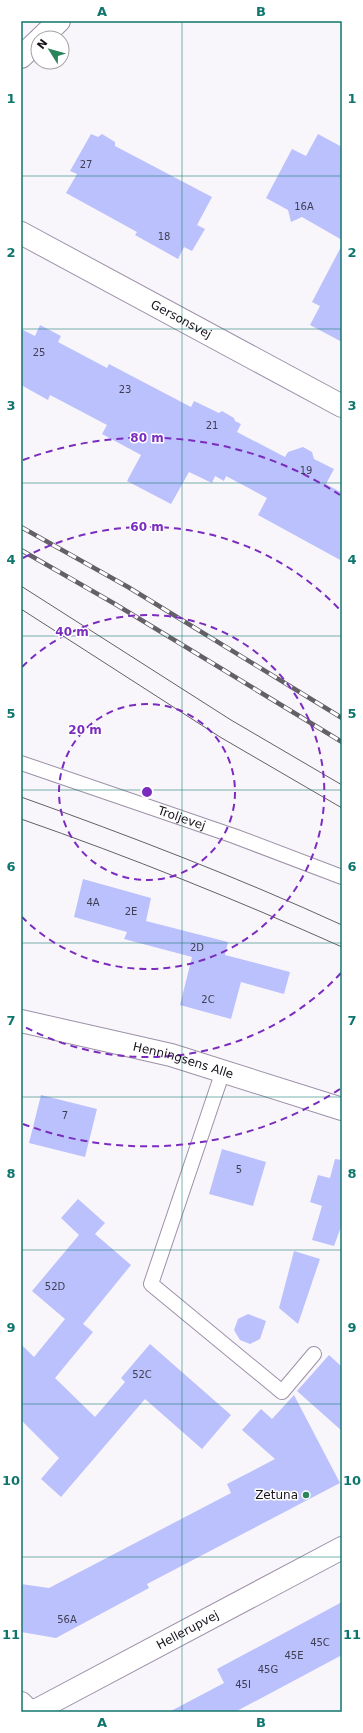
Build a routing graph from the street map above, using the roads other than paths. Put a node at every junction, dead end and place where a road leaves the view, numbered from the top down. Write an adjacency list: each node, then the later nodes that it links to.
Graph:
1 (59, 21): 2 (street)
2 (49, 30)
3 (30, 49): 4 (street)
4 (21, 57)
5 (21, 233): 6 (street, Gersonsvej)
6 (342, 406)
7 (21, 763): 8 (lane, Troljevej)
8 (342, 877)
9 (21, 1021): 10 (street, Henningsens Alle)
10 (223, 1071): 11 (street, Henningsens Alle); 12 (lane)
11 (342, 1109)
12 (314, 1354)
13 (342, 1548): 16 (street, Hellerupvej)
14 (21, 1703): 15 (street)
15 (30, 1712)
16 (34, 1712)

